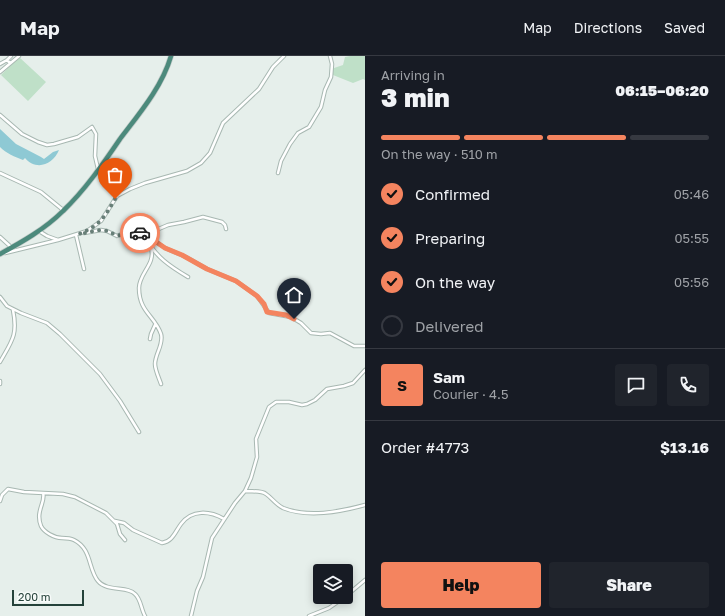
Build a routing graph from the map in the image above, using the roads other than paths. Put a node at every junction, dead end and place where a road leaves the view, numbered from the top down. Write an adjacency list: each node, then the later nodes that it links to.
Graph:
1 (11, 56): 8 (street)
2 (19, 56): 10 (street)
3 (175, 56): 6 (street)
4 (284, 56): 22 (street)
5 (330, 56): 17 (street)
6 (171, 58): 14 (highway)
7 (0, 59): 9 (street)
8 (7, 60): 9 (street); 10 (street)
9 (1, 63)
10 (10, 63): 11 (street)
11 (0, 72)
12 (0, 115): 13 (street)
13 (96, 161): 14 (street); 15 (street)
14 (103, 164): 15 (highway)
15 (98, 170): 18 (highway)
16 (0, 173): 18 (street)
17 (278, 173)
18 (64, 211): 20 (highway)
19 (226, 229): 24 (street)
20 (39, 231): 25 (street); 26 (highway)
21 (76, 234): 22 (street); 25 (street); 29 (street)
22 (79, 234): 24 (street)
23 (0, 237): 26 (street)
24 (147, 237): 27 (street); 35 (street)
25 (58, 240): 28 (street)
26 (11, 248): 28 (highway)
27 (150, 248): 30 (street); 33 (street)
28 (1, 254)
29 (84, 269)
30 (188, 277)
31 (0, 297): 32 (street)
32 (13, 310): 36 (street); 39 (street)
33 (155, 325): 34 (street); 38 (street)
34 (150, 339)
35 (365, 346)
36 (0, 362)
37 (365, 370): 40 (street)
38 (161, 384)
39 (139, 432)
40 (245, 491): 43 (street); 44 (street)
41 (43, 493): 42 (street); 45 (street); 50 (street)
42 (0, 501)
43 (365, 505)
44 (224, 519): 45 (street); 51 (street)
45 (114, 521): 46 (street)
46 (125, 540)
47 (365, 580): 48 (street)
48 (353, 591)
49 (335, 604): 52 (street)
50 (145, 616)
51 (191, 616)
52 (309, 616)

